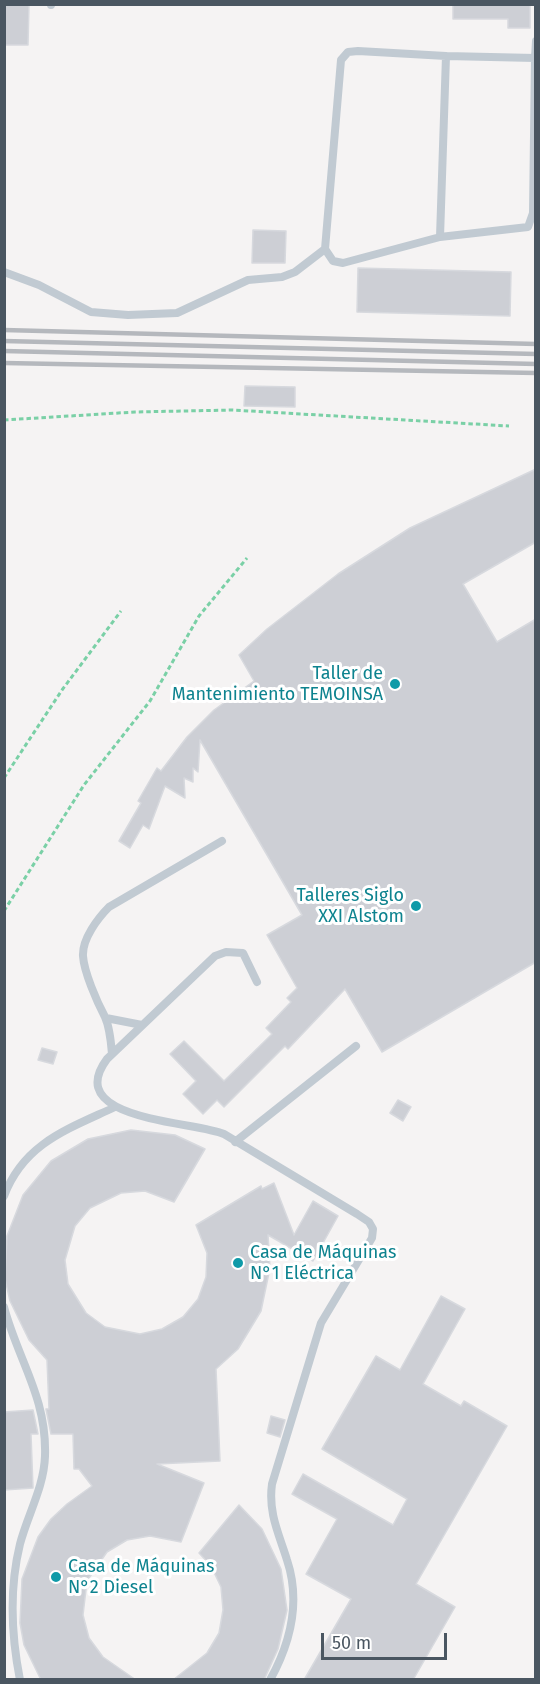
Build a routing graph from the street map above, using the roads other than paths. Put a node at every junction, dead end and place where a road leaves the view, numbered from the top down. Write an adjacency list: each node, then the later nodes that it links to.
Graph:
1 (536, 41): 3 (lane)
2 (446, 56): 3 (lane); 4 (lane); 5 (lane)
3 (535, 58): 4 (lane)
4 (440, 237): 5 (lane)
5 (325, 249): 6 (lane)
6 (4, 272)
7 (222, 841): 9 (lane)
8 (257, 982): 10 (lane)
9 (106, 1018): 10 (lane); 12 (lane)
10 (142, 1025): 12 (lane)
11 (356, 1046): 14 (lane)
12 (112, 1054): 13 (lane)
13 (115, 1107): 14 (lane); 15 (lane)
14 (235, 1142): 18 (lane)
15 (4, 1196)
16 (4, 1307): 17 (lane)
17 (20, 1680)
18 (270, 1680)

